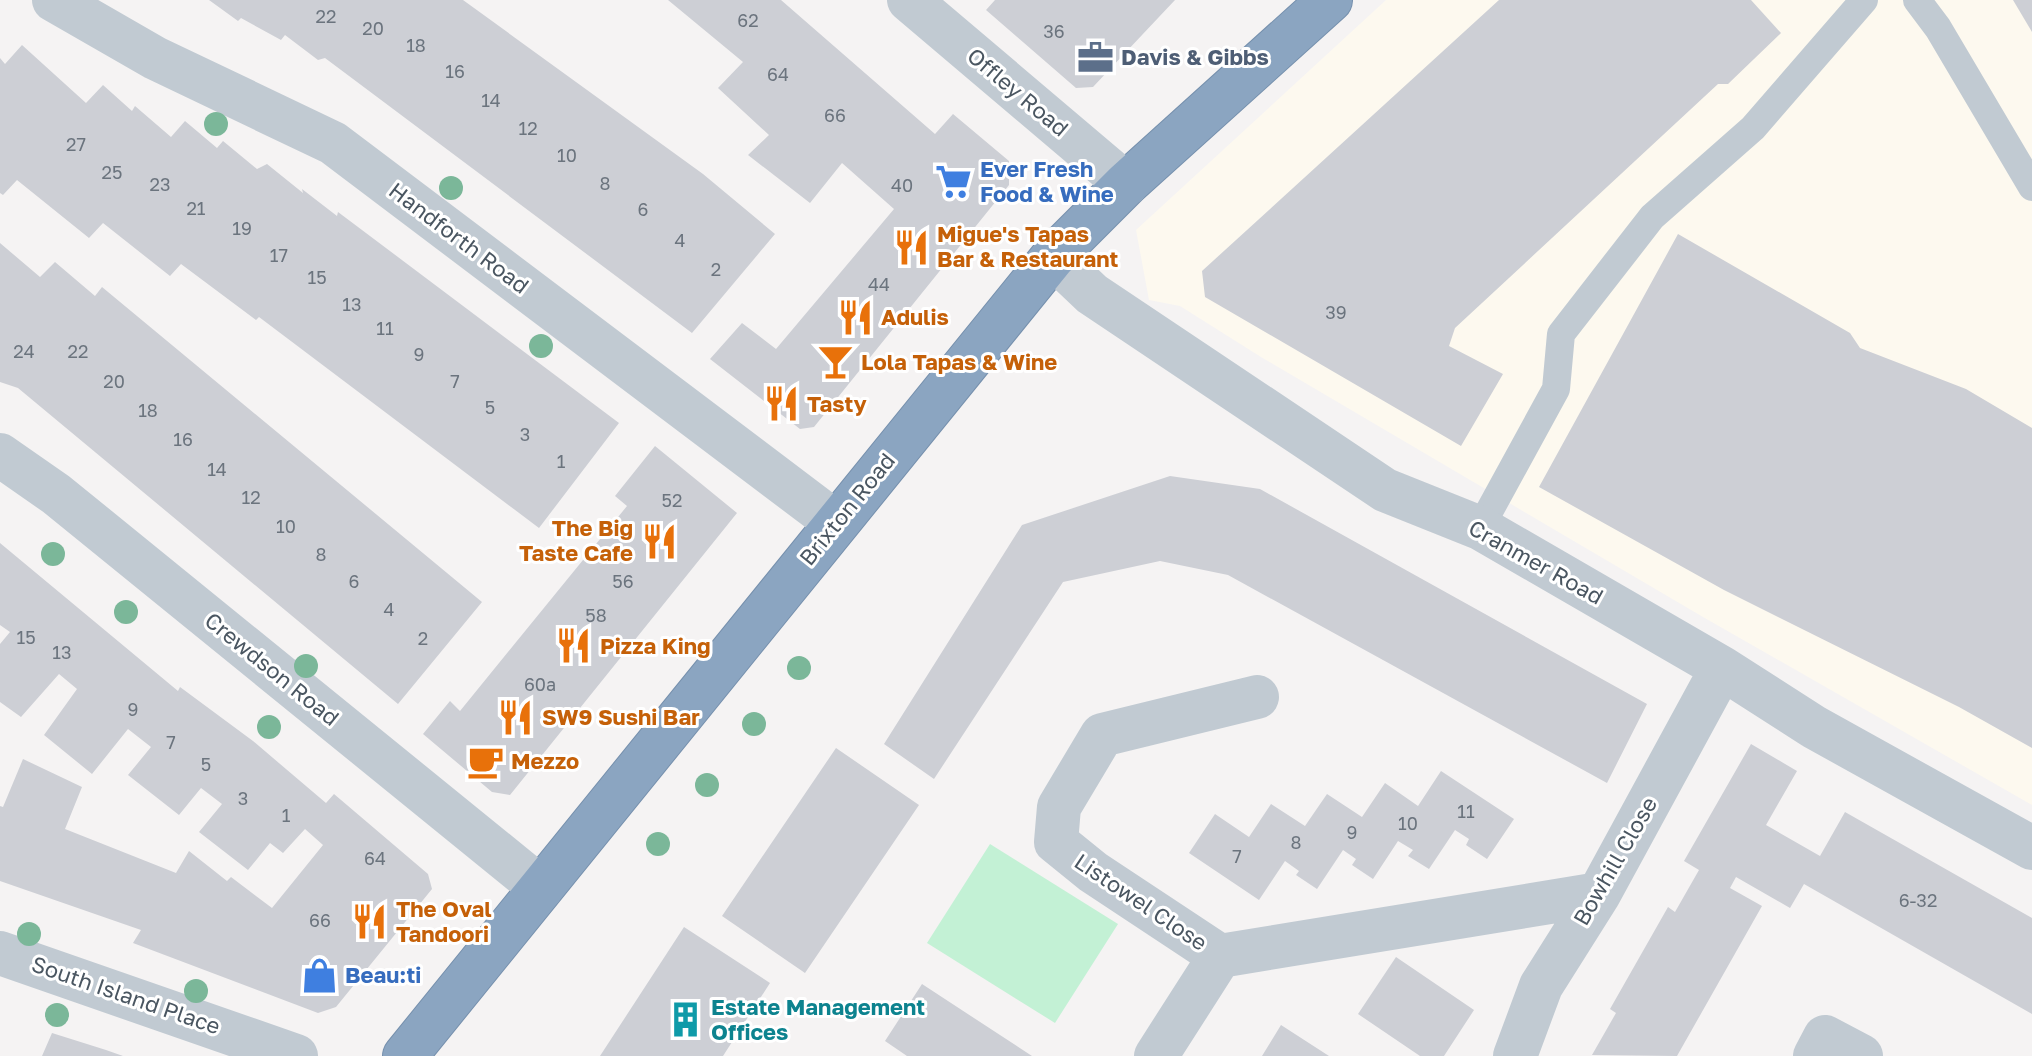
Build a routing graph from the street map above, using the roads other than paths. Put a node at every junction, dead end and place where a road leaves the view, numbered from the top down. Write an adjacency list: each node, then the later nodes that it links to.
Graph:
1 (54, 0): 10 (street, Handforth Road)
2 (909, 0): 6 (street, Offley Road)
3 (1330, 0): 6 (highway, Brixton Road)
4 (1864, 0): 11 (lane)
5 (1917, 0): 7 (lane)
6 (1126, 184): 8 (highway, Brixton Road)
7 (2032, 187)
8 (1053, 257): 10 (highway, Brixton Road); 11 (street, Cranmer Road)
9 (0, 455): 15 (street, Crewdson Road)
10 (835, 522): 15 (highway, Brixton Road)
11 (1480, 528): 12 (street, Cranmer Road)
12 (1722, 668): 14 (street, Cranmer Road); 16 (street, Bowhill Close)
13 (1257, 697): 18 (street, Listowel Close)
14 (2032, 848)
15 (541, 888): 20 (highway, Brixton Road)
16 (1599, 894): 18 (street, Listowel Close); 22 (street, Bowhill Close)
17 (0, 953): 19 (street, South Island Place)
18 (1220, 956): 21 (street)
19 (296, 1056)
20 (405, 1056)
21 (1156, 1056)
22 (1515, 1056)
23 (1815, 1056): 24 (street)
24 (1861, 1056)

